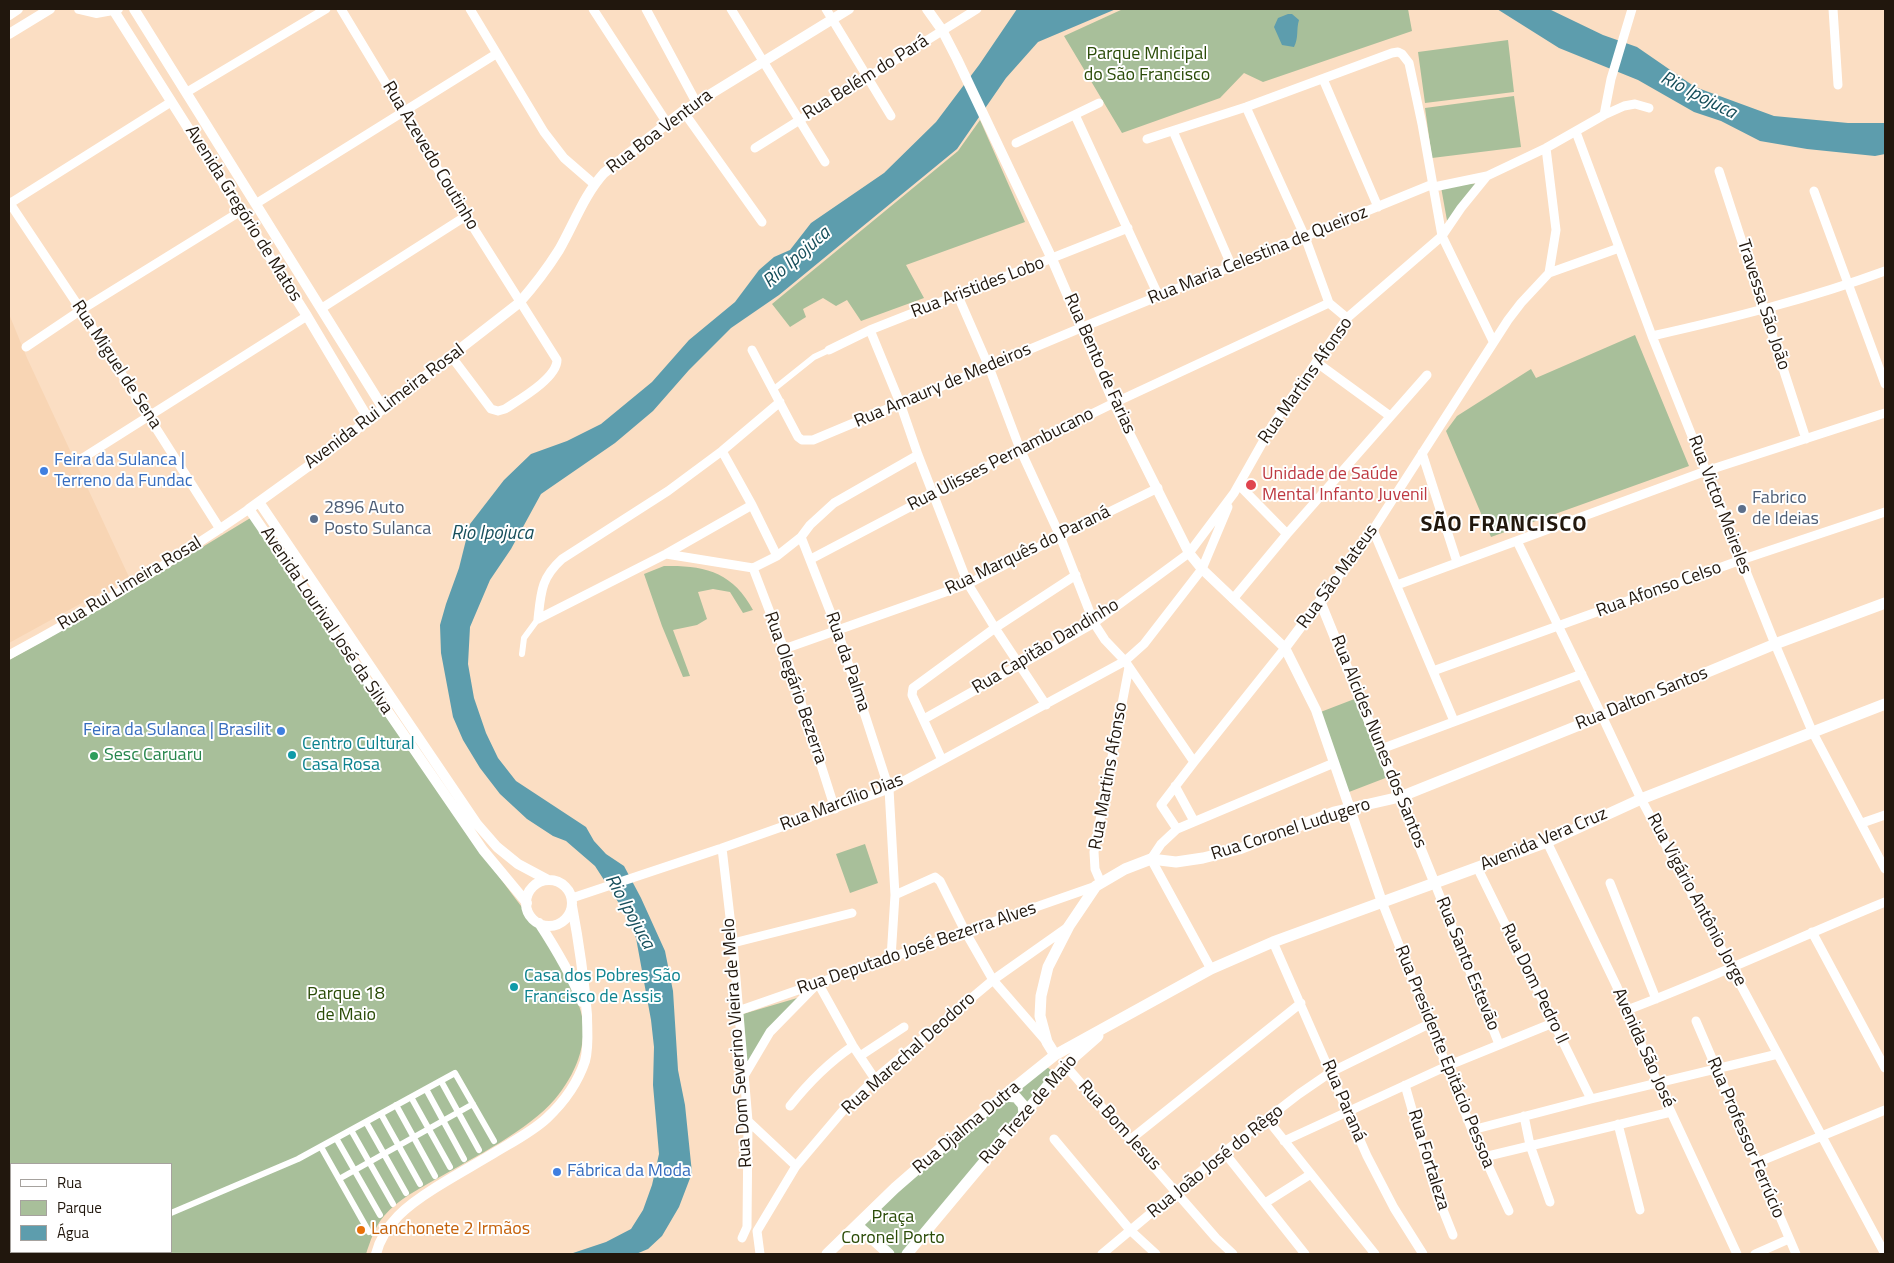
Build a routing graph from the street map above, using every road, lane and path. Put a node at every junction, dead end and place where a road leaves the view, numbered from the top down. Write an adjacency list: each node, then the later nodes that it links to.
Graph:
1 (18, 9): 18 (street)
2 (50, 9): 21 (street)
3 (79, 9): 16 (street, Avenida Gregório de Matos)
4 (134, 9): 27 (street, Avenida Gregório de Matos)
5 (326, 9): 27 (street)
6 (341, 9): 34 (street, Rua Azevedo Coutinho)
7 (470, 9): 22 (street)
8 (592, 9): 39 (street)
9 (646, 9): 29 (street)
10 (731, 9): 23 (street)
11 (826, 9): 19 (street)
12 (849, 9): 19 (street, Rua Boa Ventura)
13 (927, 9): 20 (street, Rua Bento de Farias)
14 (977, 9): 20 (street, Rua Belém do Pará)
15 (1833, 9): 26 (street)
16 (116, 10): 28 (street, Avenida Gregório de Matos)
17 (1632, 11): 36 (street)
18 (9, 15)
19 (832, 19): 23 (street, Rua Boa Ventura); 24 (street)
20 (942, 30): 24 (street, Rua Belém do Pará); 62 (street, Rua Bento de Farias)
21 (9, 34)
22 (496, 54): 34 (street); 49 (street)
23 (764, 62): 29 (street, Rua Boa Ventura); 38 (street)
24 (868, 79): 37 (street); 38 (street, Rua Belém do Pará)
25 (1323, 79): 31 (street); 50 (street); 54 (street)
26 (1838, 85)
27 (187, 92): 53 (street, Avenida Gregório de Matos)
28 (171, 102): 52 (street); 55 (street, Avenida Gregório de Matos)
29 (696, 102): 33 (street, Rua Boa Ventura)
30 (1099, 104): 35 (street)
31 (1246, 107): 40 (street); 60 (street)
32 (1649, 108): 36 (street, Rua Martins Afonso)
33 (683, 110): 39 (street, Rua Boa Ventura); 57 (street)
34 (402, 111): 53 (street); 56 (street, Rua Azevedo Coutinho)
35 (1075, 115): 43 (street); 58 (street)
36 (1604, 115): 41 (street, Rua Martins Afonso)
37 (891, 116)
38 (799, 120): 44 (street, Rua Belém do Pará); 46 (street)
39 (667, 123): 49 (street, Rua Boa Ventura)
40 (1173, 131): 42 (street); 63 (street)
41 (1576, 132): 45 (street, Rua Martins Afonso); 61 (street, Rua Victor Meireles)
42 (1147, 138)
43 (1016, 142)
44 (755, 148)
45 (1546, 148): 48 (street, Rua Martins Afonso); 65 (street)
46 (825, 162)
47 (1719, 171): 73 (street, Travessa São João)
48 (1488, 176): 50 (street, Rua Maria Celestina de Queiroz); 59 (street, Rua Martins Afonso)
49 (594, 184): 69 (street, Rua Boa Ventura)
50 (1434, 186): 54 (street, Rua Maria Celestina de Queiroz); 59 (street)
51 (1814, 190): 66 (street)
52 (9, 203): 72 (street, Rua Miguel de Sena)
53 (257, 203): 71 (street, Avenida Gregório de Matos)
54 (1378, 207): 60 (street, Rua Maria Celestina de Queiroz)
55 (241, 210): 72 (street); 74 (street, Avenida Gregório de Matos)
56 (466, 216): 69 (street, Rua Azevedo Coutinho); 71 (street)
57 (762, 222)
58 (1128, 228): 62 (street, Rua Aristides Lobo); 68 (street)
59 (1442, 236): 75 (street, Rua Martins Afonso); 79 (street)
60 (1305, 237): 63 (street, Rua Maria Celestina de Queiroz); 70 (street)
61 (1619, 248): 65 (street); 78 (street, Rua Victor Meireles)
62 (1052, 259): 67 (street, Rua Aristides Lobo); 76 (street, Rua Bento de Farias)
63 (1232, 267): 68 (street, Rua Maria Celestina de Queiroz)
64 (1885, 271): 66 (street)
65 (1549, 273): 79 (street, Rua São Mateus)
66 (1848, 285): 73 (street); 87 (street)
67 (958, 296): 77 (street, Rua Aristides Lobo); 85 (street)
68 (1159, 297): 76 (street, Rua Maria Celestina de Queiroz)
69 (519, 302): 83 (street, Avenida Rui Limeira Rosal); 83 (street, Rua Azevedo Coutinho)
70 (1329, 303): 75 (street); 91 (street, Rua Ulisses Pernambucano)
71 (322, 308): 92 (street, Avenida Gregório de Matos)
72 (81, 310): 80 (street); 94 (street, Rua Miguel de Sena)
73 (1765, 310): 78 (street); 97 (street, Travessa São João)
74 (307, 316): 94 (street); 96 (street, Avenida Gregório de Matos)
75 (1347, 318): 84 (street, Rua Martins Afonso)
76 (1082, 327): 85 (street, Rua Amaury de Medeiros); 91 (street, Rua Bento de Farias)
77 (870, 330): 82 (street, Rua Aristides Lobo); 90 (street)
78 (1652, 336): 103 (street, Rua Victor Meireles)
79 (1493, 341): 100 (street, Rua São Mateus)
80 (26, 347)
81 (752, 350): 88 (street)
82 (829, 350): 88 (street)
83 (452, 356): 92 (street, Avenida Rui Limeira Rosal)
84 (1316, 362): 95 (street); 104 (street, Rua Martins Afonso)
85 (989, 367): 90 (street, Rua Amaury de Medeiros); 98 (street)
86 (1427, 375): 95 (street)
87 (1885, 384)
88 (774, 389): 89 (street)
89 (780, 402): 90 (street, Rua Amaury de Medeiros); 99 (street)
90 (900, 403): 101 (street)
91 (1114, 403): 98 (street, Rua Ulisses Pernambucano); 105 (street, Rua Bento de Farias)
92 (384, 408): 96 (street, Avenida Rui Limeira Rosal)
93 (1885, 412): 97 (street)
94 (150, 416): 102 (street); 112 (street, Rua Miguel de Sena)
95 (1390, 416): 114 (street)
96 (369, 420): 108 (street, Avenida Rui Limeira Rosal)
97 (1806, 439): 103 (street)
98 (1020, 449): 107 (street, Rua Ulisses Pernambucano); 115 (street)
99 (722, 451): 109 (street); 132 (street)
100 (1422, 454): 113 (street, Rua São Mateus); 123 (street)
101 (918, 455): 107 (street); 116 (street)
102 (78, 461)
103 (1706, 471): 117 (street); 122 (street, Rua Victor Meireles)
104 (1240, 484): 106 (street, Rua Martins Afonso); 114 (street)
105 (1158, 488): 115 (street, Rua Marquês do Paraná); 118 (street, Rua Bento de Farias)
106 (1234, 493): 118 (street, Rua Martins Afonso); 125 (street, Rua Martins Afonso)
107 (933, 494): 121 (street, Rua Ulisses Pernambucano); 127 (street)
108 (259, 502): 110 (street, Avenida Rui Limeira Rosal); 171 (street, Avenida Lourival José da Silva)
109 (752, 505): 119 (street); 120 (street)
110 (250, 509): 112 (street, Rua Rui Limeira Rosal); 179 (street, Avenida Lourival José da Silva)
111 (1885, 512): 122 (street, Rua Afonso Celso)
112 (220, 529): 141 (street, Rua Rui Limeira Rosal)
113 (1373, 530): 128 (street); 130 (street, Rua São Mateus)
114 (1287, 534): 129 (street)
115 (1060, 536): 126 (street); 127 (street, Rua Marquês do Paraná)
116 (801, 537): 120 (street); 121 (street, Rua da Palma)
117 (1517, 542): 123 (street); 134 (street, Rua Vigário Antônio Jorge)
118 (1189, 553): 125 (street, Rua Bento de Farias); 133 (street, Rua Capitão Dandinho)
119 (666, 554): 124 (street); 132 (street)
120 (777, 556): 124 (street)
121 (810, 559): 136 (street, Rua da Palma)
122 (1741, 560): 134 (street, Rua Afonso Celso); 137 (street, Rua Victor Meireles)
123 (1457, 562): 128 (street)
124 (753, 568): 139 (street, Rua Olegário Bezerra)
125 (1202, 569): 129 (street, Rua Bento de Farias); 143 (street, Rua Martins Afonso)
126 (1076, 575): 133 (street); 135 (street)
127 (968, 584): 135 (street); 136 (street, Rua Marquês do Paraná)
128 (1397, 585): 144 (street)
129 (1233, 599): 138 (street, Rua Bento de Farias)
130 (1320, 602): 138 (street, Rua São Mateus); 152 (street, Rua Alcides Nunes dos Santos)
131 (1885, 603): 137 (main road, Rua Dalton Santos)
132 (538, 619): 140 (street)
133 (1094, 623): 142 (street, Rua Capitão Dandinho); 143 (street)
134 (1559, 627): 144 (street, Rua Afonso Celso); 145 (street, Rua Vigário Antônio Jorge)
135 (995, 628): 142 (street); 149 (street)
136 (837, 629): 139 (street, Rua Marquês do Paraná); 157 (street, Rua da Palma)
137 (1775, 644): 148 (main road, Rua Dalton Santos); 151 (street, Rua Victor Meireles)
138 (1285, 648): 154 (street, Rua São Mateus); 155 (street)
139 (784, 649): 161 (street, Rua Olegário Bezerra)
140 (522, 654)
141 (9, 655)
142 (1019, 664): 147 (street); 149 (street, Rua Capitão Dandinho)
143 (1127, 664): 147 (street, Rua Marcílio Dias); 154 (street); 174 (street, Rua Martins Afonso)
144 (1433, 671): 150 (street)
145 (1582, 674): 148 (street, Rua Vigário Antônio Jorge); 150 (street)
146 (1885, 704): 151 (main road, Avenida Vera Cruz)
147 (1046, 705): 153 (street, Rua Marcílio Dias)
148 (1602, 716): 158 (main road, Rua Dalton Santos); 159 (street, Rua Vigário Antônio Jorge)
149 (924, 719): 153 (street)
150 (1454, 721): 152 (street)
151 (1812, 731): 159 (main road, Avenida Vera Cruz); 164 (street, Rua Victor Meireles)
152 (1381, 749): 158 (street, Rua Alcides Nunes dos Santos)
153 (942, 760): 157 (street, Rua Marcílio Dias)
154 (1194, 762): 156 (street, Rua São Mateus)
155 (1334, 763): 160 (street); 163 (street)
156 (1175, 786): 163 (street); 165 (street, Rua São Mateus)
157 (889, 789): 161 (street, Rua Marcílio Dias); 175 (street, Rua da Palma)
158 (1400, 796): 160 (main road, Rua Coronel Ludugero); 173 (street, Rua Alcides Nunes dos Santos)
159 (1641, 799): 166 (main road, Avenida Vera Cruz); 188 (street, Rua Vigário Antônio Jorge)
160 (1351, 808): 168 (main road, Rua Coronel Ludugero); 177 (street)
161 (835, 809): 167 (street, Rua Marcílio Dias)
162 (1885, 815): 164 (street)
163 (1194, 821): 165 (street)
164 (1862, 823): 170 (street, Rua Victor Meireles)
165 (1177, 829): 168 (street)
166 (1547, 842): 169 (main road, Avenida Vera Cruz); 194 (street, Avenida São José)
167 (722, 848): 176 (street, Rua Marcílio Dias); 186 (street, Rua Dom Severino Vieira de Melo)
168 (1151, 860): 174 (main road); 189 (street)
169 (1478, 868): 173 (main road, Avenida Vera Cruz); 199 (street, Rua Dom Pedro II)
170 (1885, 869)
171 (548, 880): 176 (street, Avenida Lourival José da Silva); 179 (street)
172 (1610, 883): 192 (street)
173 (1435, 884): 177 (main road, Avenida Vera Cruz); 203 (street, Rua Santo Estevão)
174 (1099, 885): 182 (main road); 184 (street, Rua Deputado José Bezerra Alves)
175 (894, 895): 184 (street); 187 (street, Rua da Palma)
176 (572, 902): 181 (street); 196 (street)
177 (1382, 902): 185 (main road, Avenida Vera Cruz); 200 (street, Rua Presidente Epitácio Pessoa)
178 (1885, 902): 183 (street)
179 (526, 903): 181 (street, Avenida Lourival José da Silva)
180 (852, 913): 186 (street)
181 (539, 923): 196 (street, Avenida Lourival José da Silva)
182 (1069, 926): 190 (street, Rua Marechal Deodoro); 202 (main road)
183 (1812, 932): 188 (street); 210 (street)
184 (966, 933): 187 (street, Rua Deputado José Bezerra Alves); 190 (street)
185 (1273, 942): 189 (main road, Avenida Vera Cruz); 193 (street, Rua Paraná)
186 (733, 943): 195 (street, Rua Dom Severino Vieira de Melo)
187 (891, 958): 191 (street, Rua Deputado José Bezerra Alves)
188 (1732, 968): 192 (street); 205 (street, Rua Vigário Antônio Jorge)
189 (1211, 969): 197 (main road, Avenida Vera Cruz)
190 (993, 980): 202 (street); 214 (street, Rua Marechal Deodoro)
191 (818, 983): 195 (street, Rua Deputado José Bezerra Alves); 204 (street); 213 (street)
192 (1656, 999): 194 (street)
193 (1300, 1003): 212 (street, Rua Paraná); 244 (street)
194 (1627, 1010): 216 (street, Avenida São José)
195 (738, 1011): 213 (street, Rua Dom Severino Vieira de Melo)
196 (586, 1012): 279 (street)
197 (1119, 1019): 206 (main road, Rua Djalma Dutra); 208 (main road, Rua Treze de Maio)
198 (1696, 1021): 211 (street, Rua Professor Ferrúcio)
199 (1553, 1023): 203 (street); 221 (street, Rua Dom Pedro II)
200 (1429, 1024): 209 (street, Rua Presidente Epitácio Pessoa); 212 (street, Rua João José do Rêgo)
201 (904, 1027): 207 (street)
202 (1046, 1042): 206 (main road)
203 (1499, 1044): 209 (street)
204 (853, 1046): 207 (street); 224 (street)
205 (1778, 1054): 211 (street); 240 (street, Rua Vigário Antônio Jorge)
206 (1056, 1055): 219 (main road, Rua Djalma Dutra)
207 (860, 1056): 214 (street)
208 (1065, 1065): 230 (main road, Rua Treze de Maio); 244 (street, Rua Bom Jesus)
209 (1447, 1066): 217 (street); 239 (street, Rua Presidente Epitácio Pessoa)
210 (1885, 1068)
211 (1716, 1070): 216 (street); 256 (street, Rua Professor Ferrúcio)
212 (1331, 1072): 225 (street, Rua Paraná); 232 (street, Rua João José do Rêgo)
213 (743, 1078): 234 (street, Rua Dom Severino Vieira de Melo)
214 (876, 1079): 257 (street, Rua Marechal Deodoro)
215 (441, 1081): 218 (street); 222 (street); 227 (street)
216 (1658, 1084): 221 (street); 228 (street, Avenida São José)
217 (1406, 1085): 225 (street); 276 (street, Rua Fortaleza)
218 (426, 1089): 220 (street); 233 (street)
219 (1004, 1096): 230 (main road); 273 (main road, Rua Djalma Dutra)
220 (411, 1098): 223 (street); 237 (street)
221 (1591, 1099): 231 (street)
222 (472, 1104): 227 (street); 245 (street)
223 (396, 1106): 229 (street); 241 (street)
224 (790, 1106)
225 (1348, 1110): 246 (street); 289 (street, Rua Paraná)
226 (1885, 1110): 240 (street)
227 (458, 1112): 233 (street); 250 (street)
228 (1672, 1112): 236 (street); 290 (street, Avenida São José)
229 (381, 1114): 235 (street); 247 (street)
230 (1024, 1114): 283 (main road, Rua Treze de Maio)
231 (1524, 1116): 239 (street); 248 (street)
232 (1267, 1119): 246 (street); 251 (street, Rua João José do Rêgo)
233 (443, 1120): 237 (street); 254 (street)
234 (748, 1121): 257 (street); 277 (street, Rua Dom Severino Vieira de Melo)
235 (366, 1122): 238 (street); 252 (street)
236 (1618, 1124): 248 (street); 269 (street)
237 (428, 1128): 241 (street); 258 (street)
238 (351, 1130): 242 (street); 255 (street)
239 (1472, 1130): 253 (street, Rua Presidente Epitácio Pessoa)
240 (1823, 1136): 256 (street); 293 (street, Rua Vigário Antônio Jorge)
241 (413, 1137): 247 (street); 261 (street)
242 (336, 1138): 249 (street); 259 (street)
243 (1054, 1139): 274 (street)
244 (1131, 1139): 264 (street, Rua Bom Jesus)
245 (494, 1141)
246 (1284, 1141): 260 (street)
247 (398, 1145): 252 (street); 263 (street)
248 (1530, 1145): 253 (street); 266 (street)
249 (321, 1147): 262 (street); 271 (street)
250 (479, 1150)
251 (1224, 1152): 264 (street, Rua João José do Rêgo); 267 (street)
252 (384, 1154): 255 (street); 265 (street)
253 (1484, 1157): 270 (street, Rua Presidente Epitácio Pessoa)
254 (464, 1159)
255 (369, 1162): 259 (street); 268 (street)
256 (1756, 1163): 278 (street, Rua Professor Ferrúcio)
257 (796, 1166): 280 (street, Rua Marechal Deodoro)
258 (450, 1167)
259 (354, 1170): 262 (street); 272 (street)
260 (1310, 1174): 267 (street); 288 (street)
261 (435, 1176)
262 (339, 1179): 275 (street)
263 (420, 1184)
264 (1178, 1192): 274 (street, Rua João José do Rêgo); 286 (street, Rua Bom Jesus)
265 (406, 1193)
266 (1550, 1202)
267 (1264, 1203): 287 (street)
268 (393, 1204)
269 (1640, 1210)
270 (1509, 1211)
271 (172, 1213)
272 (380, 1215)
273 (858, 1226): 281 (main road, Rua Djalma Dutra); 282 (main road)
274 (1131, 1231): 284 (street, Rua João José do Rêgo); 285 (street)
275 (369, 1232)
276 (1453, 1235)
277 (742, 1238)
278 (1789, 1239): 291 (street); 292 (street, Rua Professor Ferrúcio)
279 (376, 1254)
280 (760, 1254)
281 (827, 1254)
282 (889, 1254)
283 (907, 1254)
284 (1102, 1254)
285 (1156, 1254)
286 (1233, 1254)
287 (1305, 1254)
288 (1375, 1254)
289 (1423, 1254)
290 (1737, 1254)
291 (1755, 1254)
292 (1796, 1254)
293 (1885, 1254)

